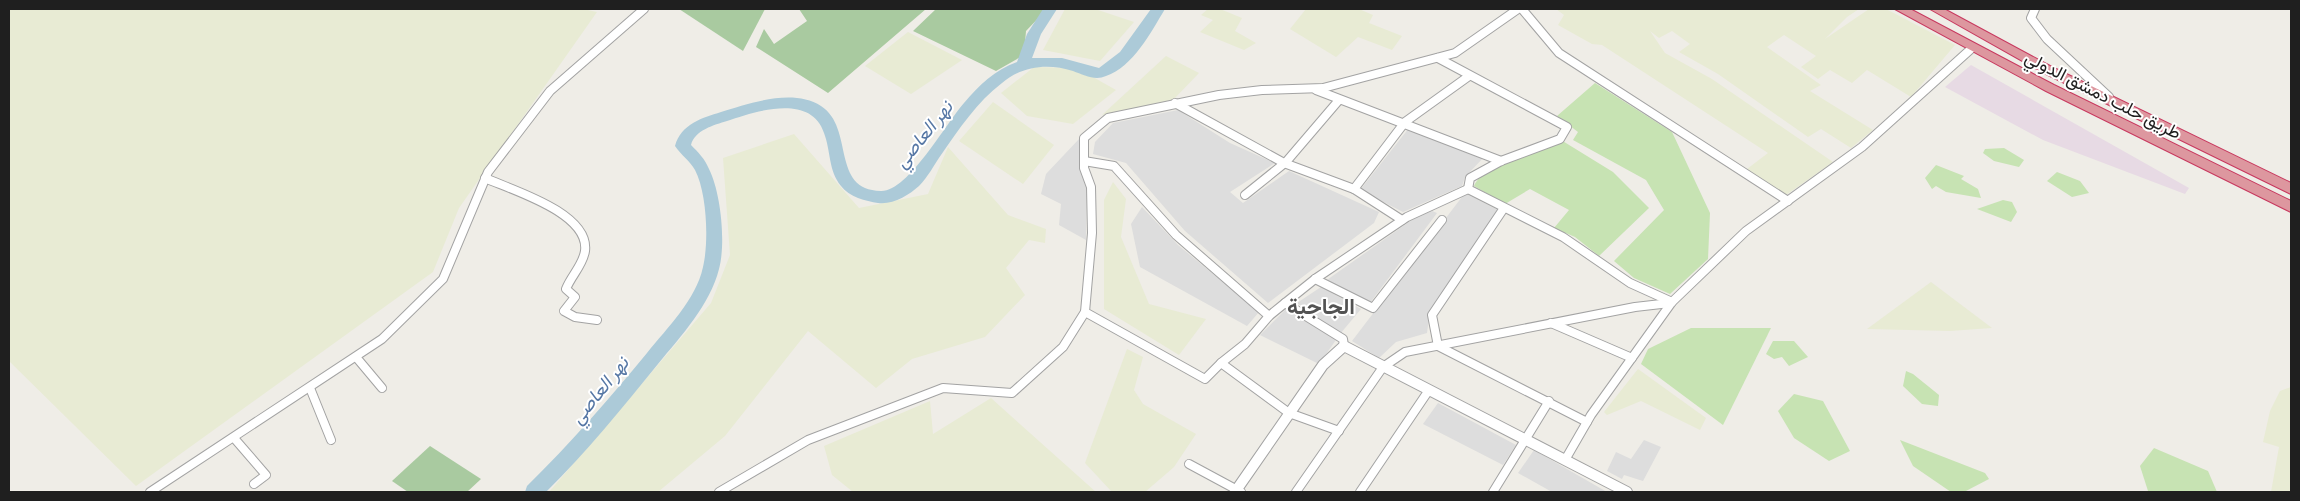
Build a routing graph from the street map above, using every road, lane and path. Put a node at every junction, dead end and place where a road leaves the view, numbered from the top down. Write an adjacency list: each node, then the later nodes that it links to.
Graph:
1 (644, 9): 18 (street)
2 (1518, 9): 8 (street)
3 (1522, 9): 23 (street)
4 (1902, 9): 7 (highway, طريق حلب دمشق الدولي)
5 (1936, 9): 12 (highway)
6 (2035, 9): 12 (street)
7 (1972, 48): 23 (street); 25 (highway, طريق حلب دمشق الدولي)
8 (1438, 58): 9 (street); 10 (street)
9 (1469, 76): 14 (street); 16 (street)
10 (1313, 88): 11 (street); 13 (street)
11 (1339, 100): 14 (street); 17 (street)
12 (2114, 102): 21 (highway)
13 (1175, 103): 15 (street); 17 (street)
14 (1405, 122): 16 (street); 19 (street)
15 (1084, 161): 31 (street); 32 (street)
16 (1501, 161): 20 (street)
17 (1286, 162): 19 (street); 22 (street)
18 (485, 178): 33 (street); 37 (street)
19 (1354, 189): 26 (street)
20 (1468, 189): 24 (street); 26 (street)
21 (2291, 189)
22 (1246, 195)
23 (1788, 200): 29 (street)
24 (1504, 208): 29 (street); 36 (street)
25 (2291, 208)
26 (1402, 220): 28 (street)
27 (1442, 220): 28 (street)
28 (1315, 279): 30 (street)
29 (1672, 302): 34 (street); 38 (street)
30 (1285, 303): 32 (street); 35 (street)
31 (1084, 312): 39 (street); 55 (street)
32 (1268, 316): 39 (street)
33 (597, 320)
34 (1551, 323): 36 (street); 38 (street)
35 (1344, 346): 40 (street); 45 (street)
36 (1438, 346): 40 (street); 44 (street)
37 (356, 357): 41 (street); 42 (street)
38 (1632, 358): 46 (street)
39 (1221, 363): 45 (street)
40 (1383, 366): 43 (street); 47 (street)
41 (310, 388): 48 (street); 49 (street)
42 (382, 388)
43 (1429, 390): 50 (street); 58 (street)
44 (1549, 402): 46 (street); 50 (street)
45 (1288, 413): 47 (street); 56 (street)
46 (1587, 422): 51 (street)
47 (1338, 431): 57 (street)
48 (234, 438): 53 (street); 54 (street)
49 (331, 440)
50 (1526, 440): 51 (street); 59 (street)
51 (1565, 460): 60 (street)
52 (1189, 464): 56 (street)
53 (254, 484)
54 (150, 492)
55 (719, 492)
56 (1238, 492)
57 (1296, 492)
58 (1360, 492)
59 (1493, 492)
60 (1626, 492)

